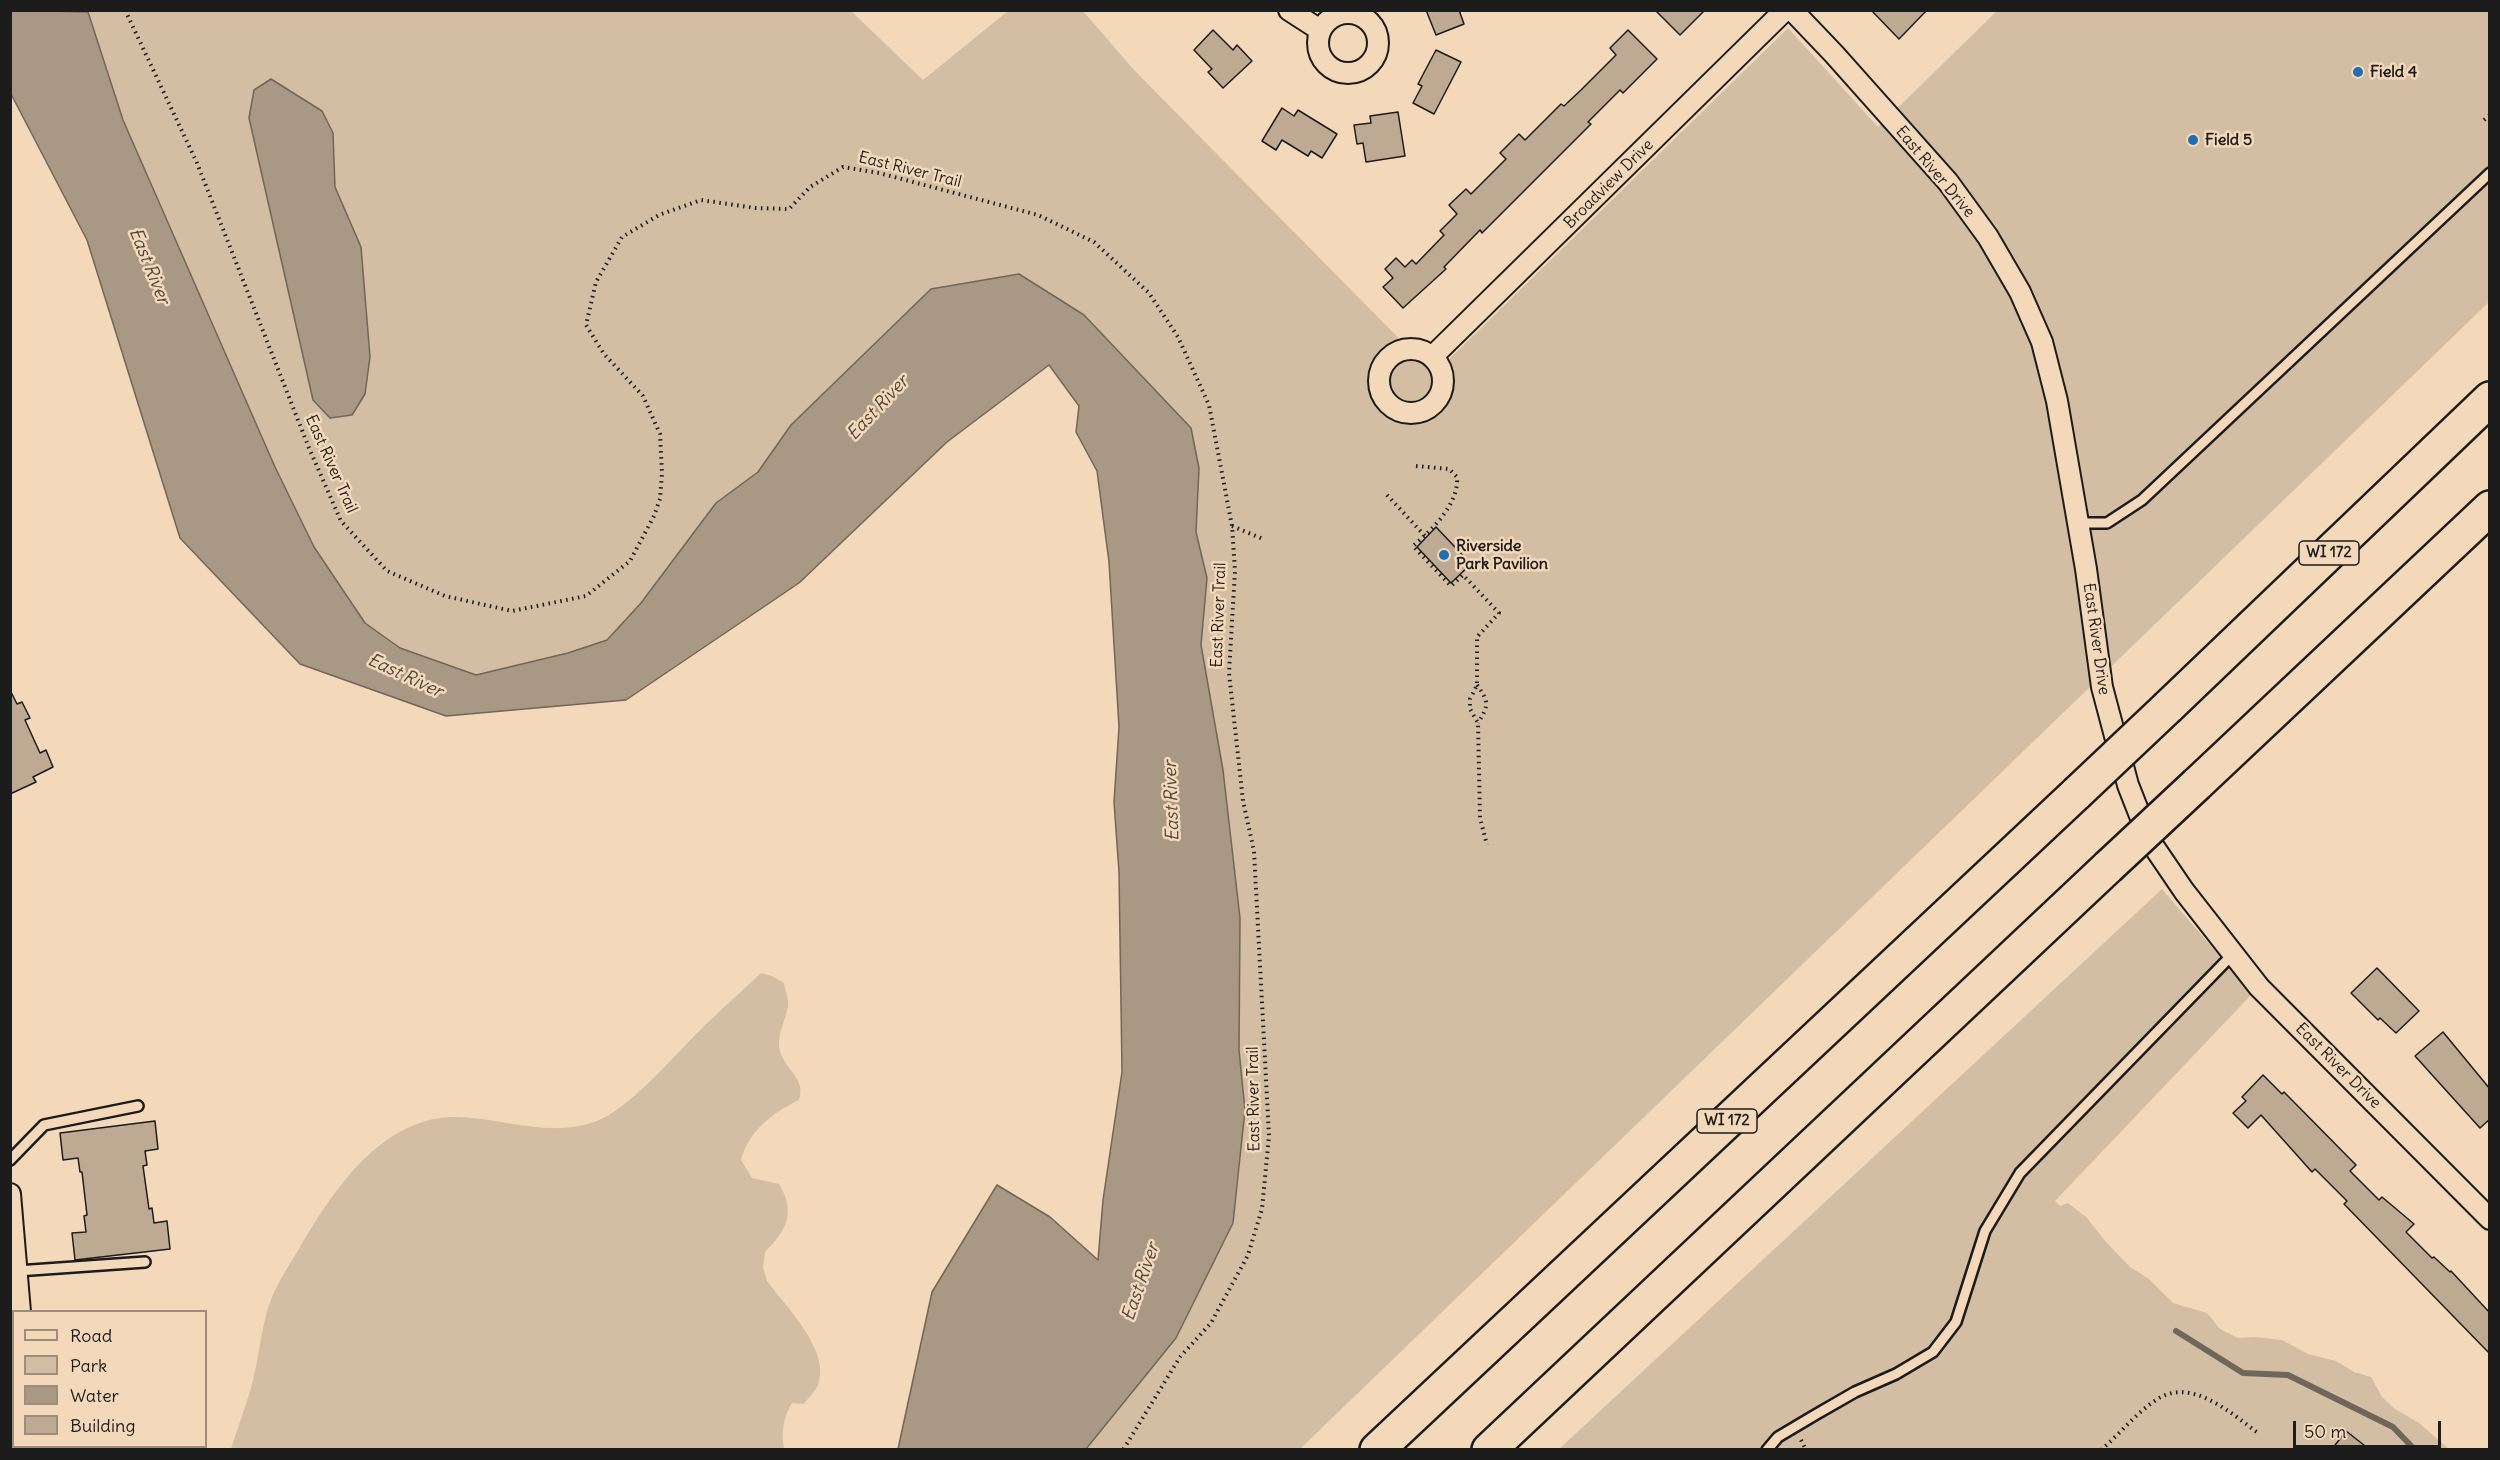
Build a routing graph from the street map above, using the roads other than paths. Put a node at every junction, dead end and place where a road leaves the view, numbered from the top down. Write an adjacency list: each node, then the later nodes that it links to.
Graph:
1 (1289, 10): 4 (street)
2 (1785, 10): 6 (street, Broadview Drive)
3 (1792, 10): 9 (street, East River Drive)
4 (1320, 30)
5 (2490, 173): 9 (lane)
6 (1432, 357)
7 (2490, 399): 18 (highway, WI 172, bridge)
8 (2490, 508): 19 (highway, bridge)
9 (2078, 523): 10 (street, East River Drive)
10 (2232, 955): 14 (street, East River Drive); 20 (lane)
11 (138, 1106): 12 (lane)
12 (10, 1160)
13 (10, 1194): 16 (street)
14 (2490, 1219)
15 (145, 1262): 16 (lane)
16 (17, 1271): 17 (street)
17 (20, 1310)
18 (1377, 1449)
19 (1489, 1449)
20 (1767, 1449)

